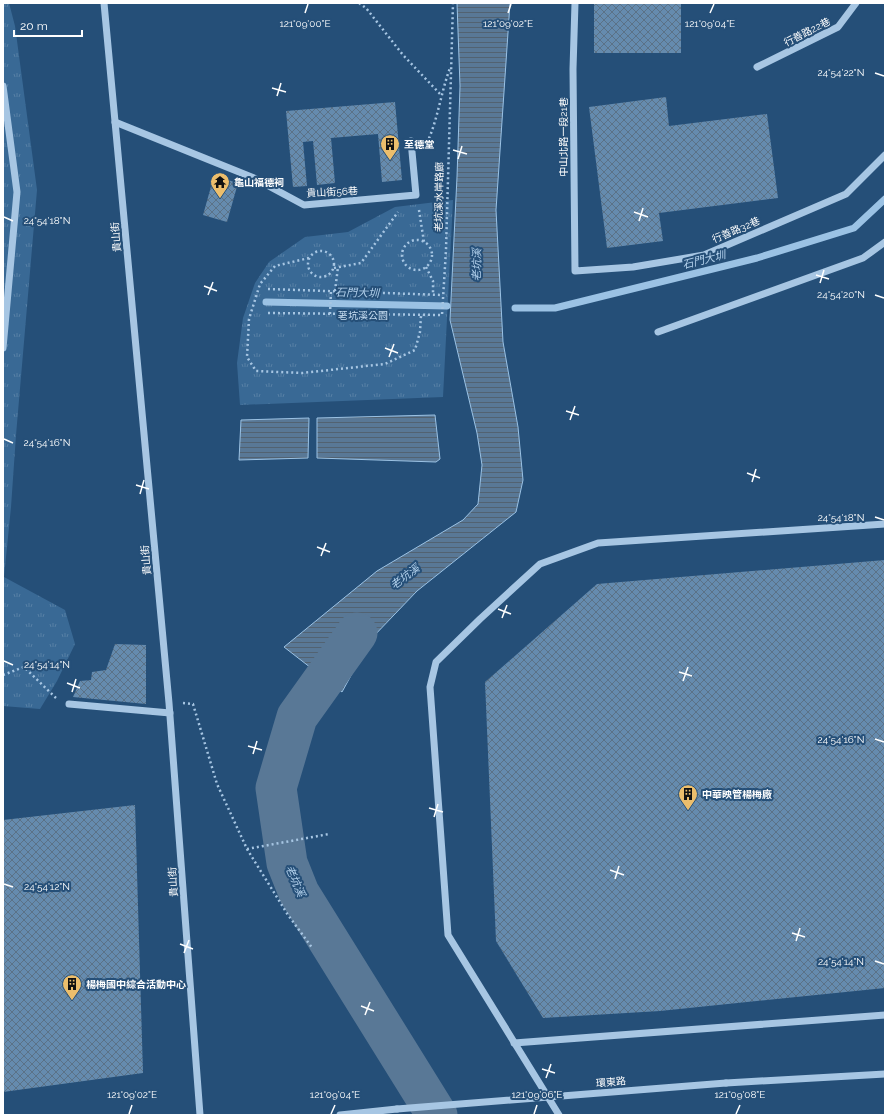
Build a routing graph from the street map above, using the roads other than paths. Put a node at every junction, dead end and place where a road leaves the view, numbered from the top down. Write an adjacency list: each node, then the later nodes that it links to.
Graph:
1 (104, 3): 6 (street, 貴山街)
2 (575, 3): 10 (street, 中山北路一段21巷)
3 (856, 3): 4 (street, 行善路22巷)
4 (757, 67)
5 (3, 86): 12 (street)
6 (115, 122): 7 (street, 貴山街56巷); 15 (street, 貴山街)
7 (411, 141)
8 (885, 155): 10 (street, 行善路32巷)
9 (885, 242): 11 (street)
10 (575, 271)
11 (658, 332)
12 (3, 348)
13 (885, 524): 17 (street)
14 (69, 704): 15 (street)
15 (170, 713): 20 (street, 貴山街)
16 (885, 1015): 17 (street)
17 (514, 1043): 22 (street)
18 (885, 1074): 19 (street, 環東路, bridge)
19 (388, 1113): 21 (street, 環東路)
20 (200, 1115)
21 (340, 1115)
22 (559, 1115)

